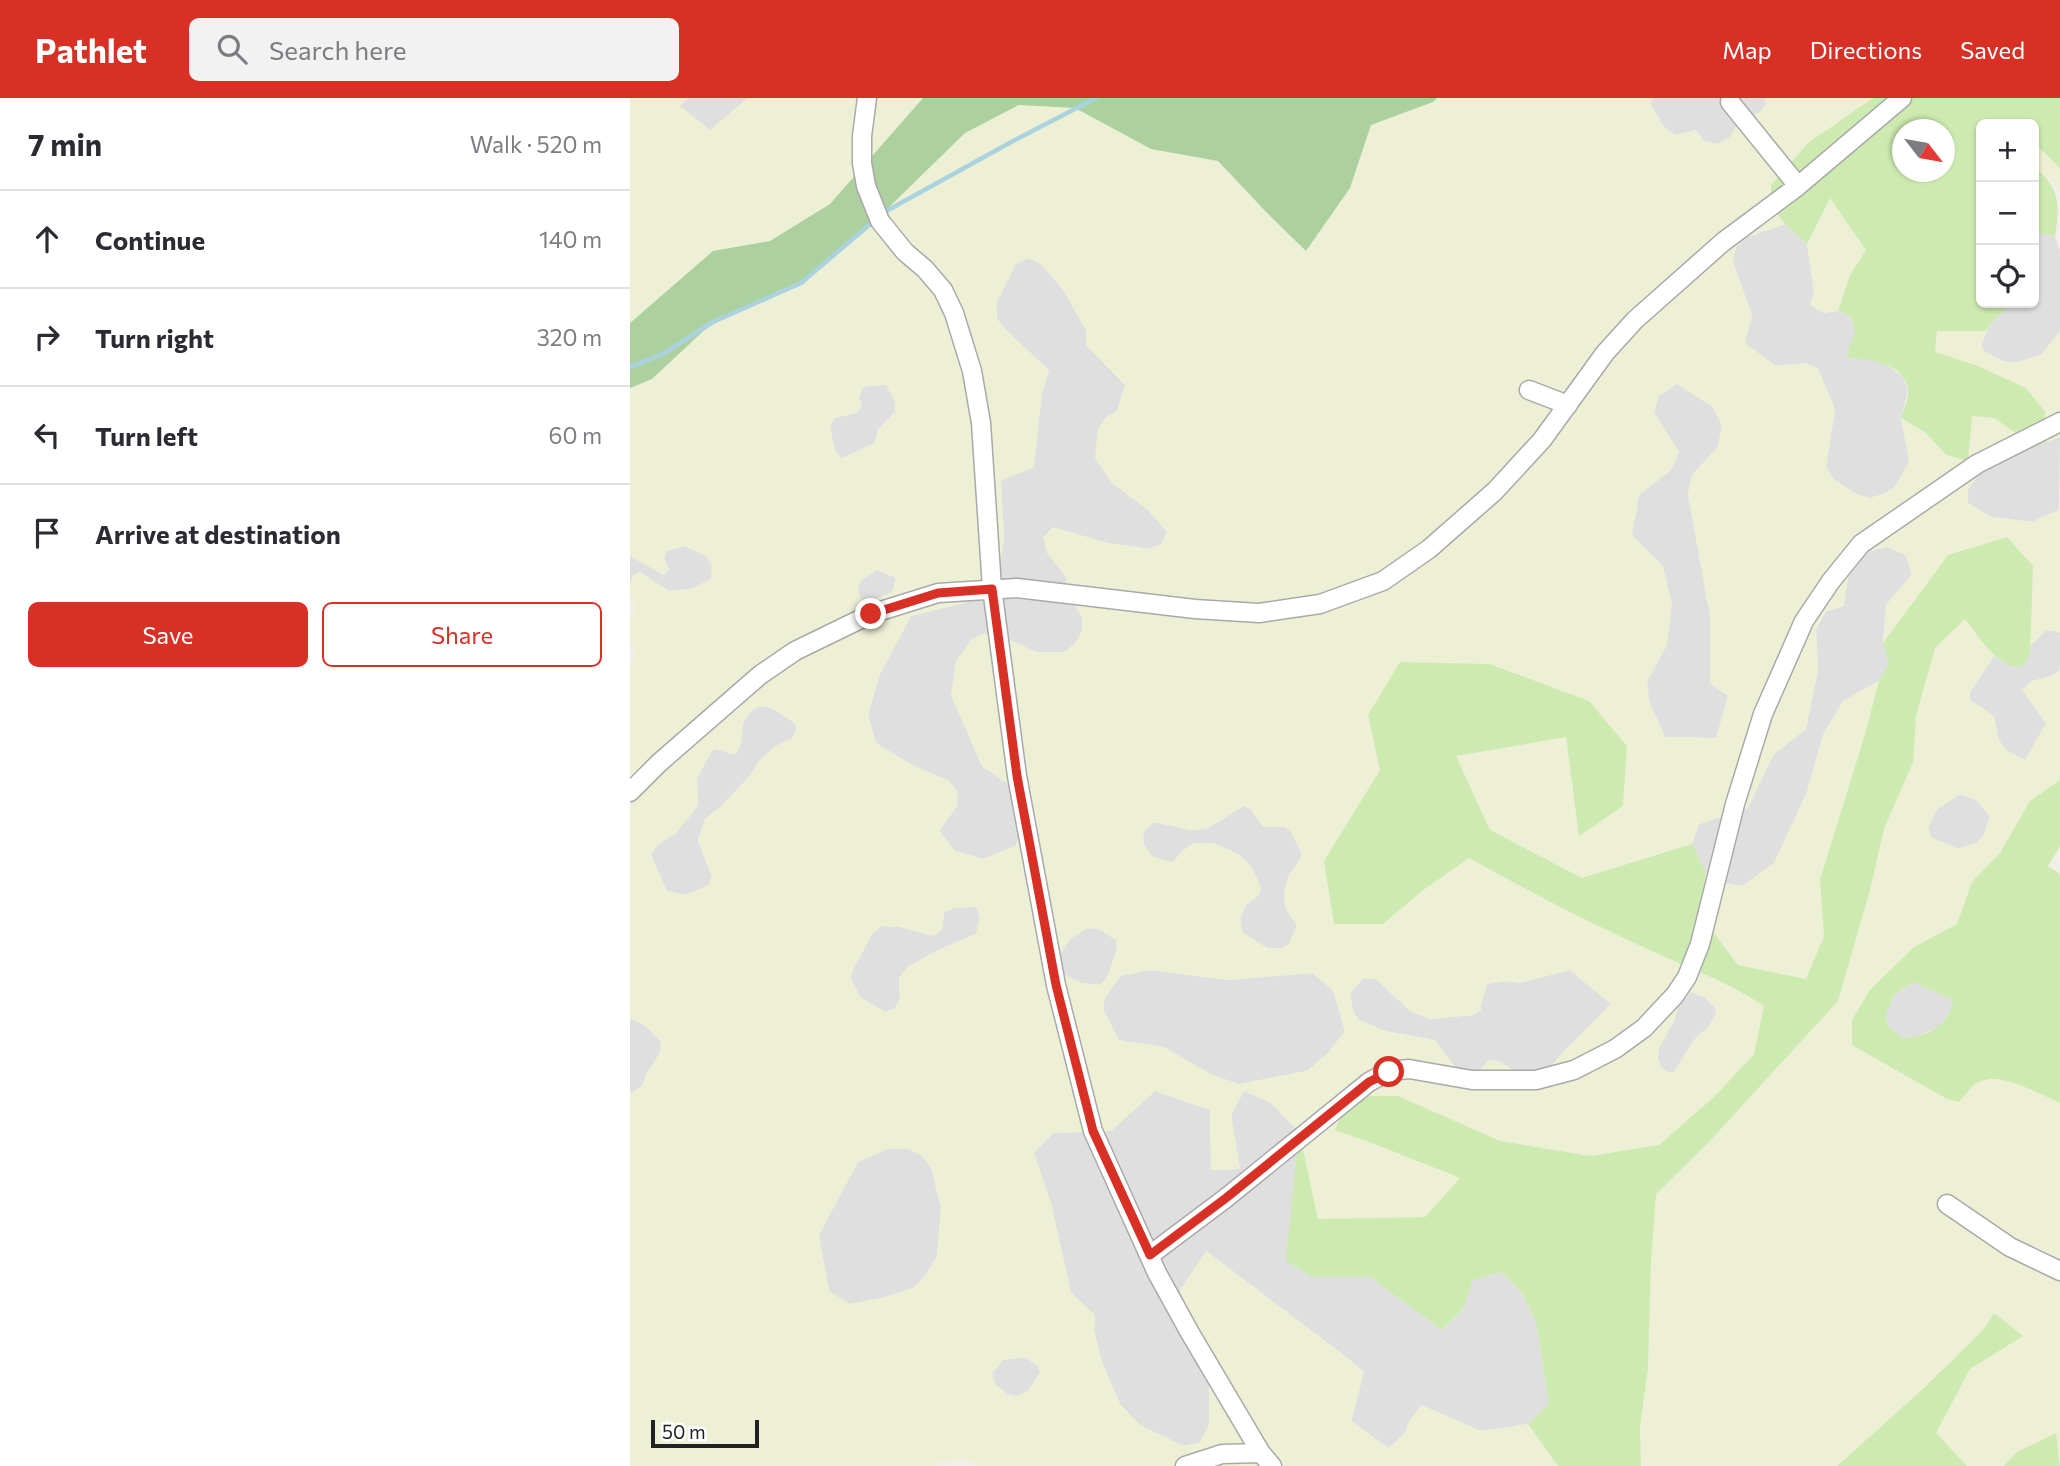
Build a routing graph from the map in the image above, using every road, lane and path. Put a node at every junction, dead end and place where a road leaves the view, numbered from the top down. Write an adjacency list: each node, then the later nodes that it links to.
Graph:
1 (867, 98): 8 (street)
2 (1902, 98): 4 (street)
3 (1730, 102): 4 (street)
4 (1798, 186): 6 (street)
5 (1529, 390): 6 (street)
6 (1568, 405): 8 (street)
7 (2060, 422): 11 (street)
8 (992, 589): 9 (street); 11 (street)
9 (630, 792)
10 (1947, 1204): 12 (street)
11 (1150, 1255): 13 (street)
12 (2060, 1270)
13 (1267, 1460): 14 (street)
14 (1185, 1466)

